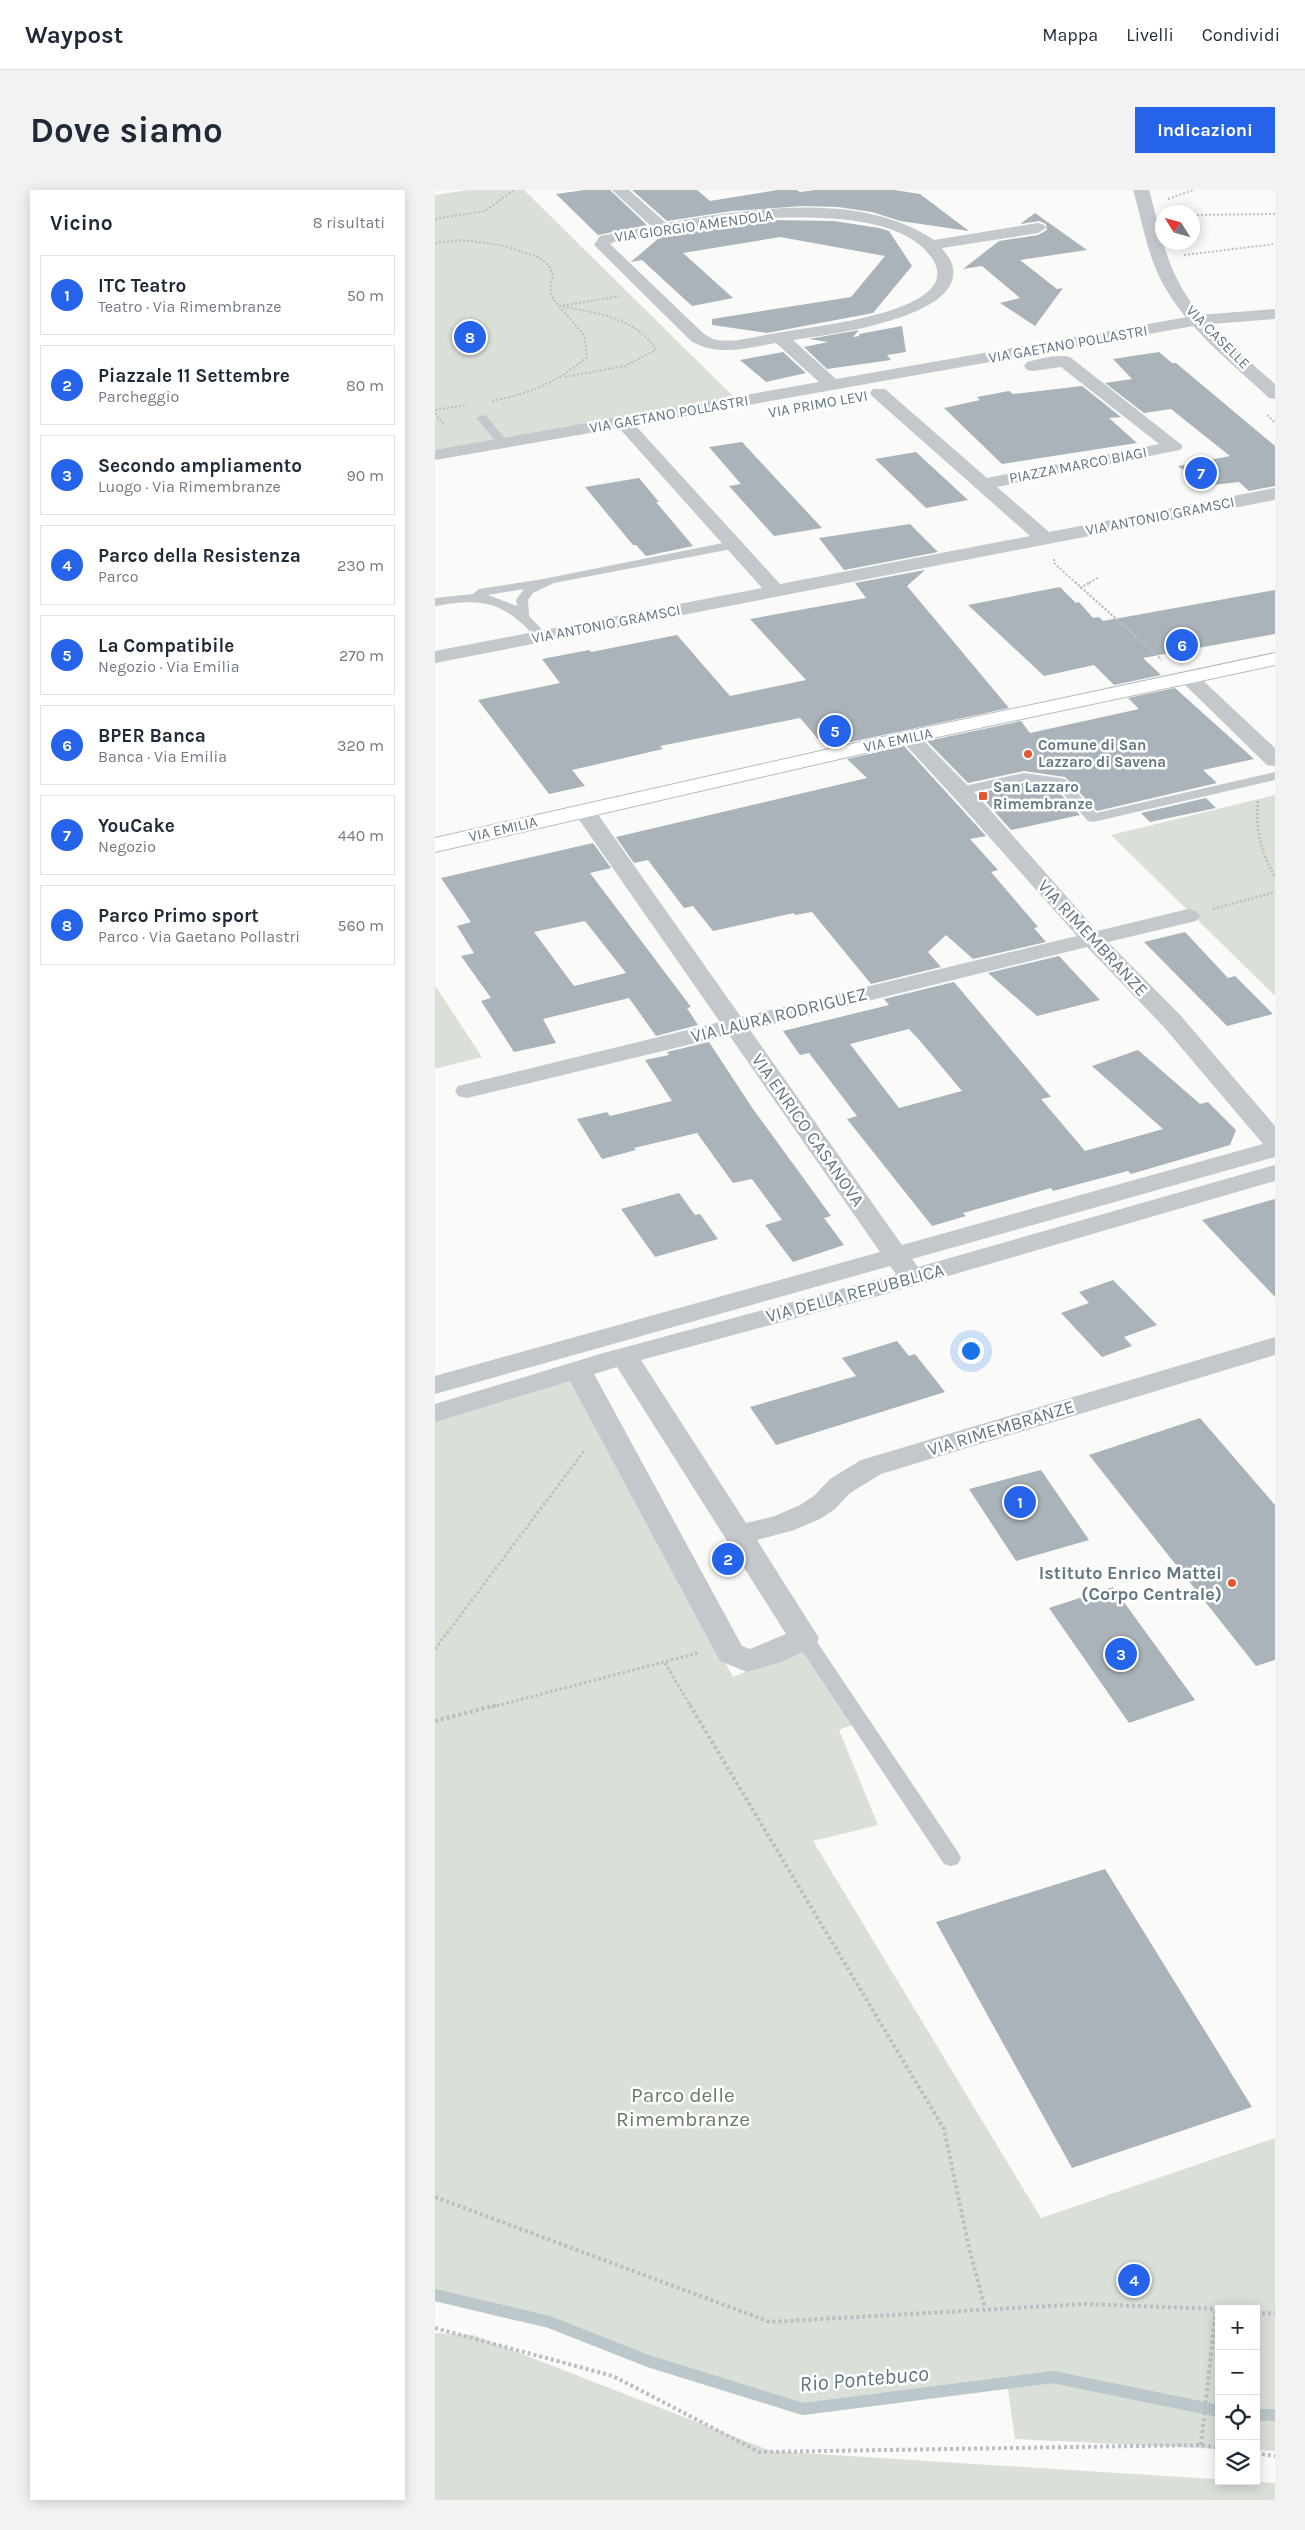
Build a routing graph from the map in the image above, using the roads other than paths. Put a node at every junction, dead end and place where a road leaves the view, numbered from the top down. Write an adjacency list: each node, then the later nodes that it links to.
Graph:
1 (620, 190): 3 (street)
2 (1141, 190): 7 (street, VIA CASELLE)
3 (662, 228): 5 (street, VIA GIORGIO AMENDOLA); 8 (street, VIA GIORGIO AMENDOLA)
4 (1038, 228): 5 (street)
5 (932, 245): 8 (street, VIA GIORGIO AMENDOLA)
6 (1275, 314): 7 (street, VIA GAETANO POLLASTRI)
7 (1199, 320): 9 (street, VIA GAETANO POLLASTRI); 11 (street, VIA CASELLE)
8 (779, 337): 9 (street)
9 (833, 385): 13 (street, VIA GAETANO POLLASTRI)
10 (879, 393): 13 (street, VIA PRIMO LEVI); 15 (street, VIA PRIMO LEVI); 18 (street)
11 (1275, 394)
12 (482, 418): 14 (lane)
13 (629, 429): 14 (street, VIA GAETANO POLLASTRI); 17 (street, VIA PRIMO LEVI); 21 (street)
14 (503, 443): 16 (street, VIA GAETANO POLLASTRI)
15 (1173, 446): 18 (street, PIAZZA MARCO BIAGI)
16 (435, 455)
17 (435, 472)
18 (981, 484): 20 (street)
19 (1275, 494): 20 (street, VIA ANTONIO GRAMSCI)
20 (1048, 538): 23 (street, VIA ANTONIO GRAMSCI)
21 (733, 545): 22 (lane); 23 (street)
22 (551, 580): 24 (lane); 26 (lane)
23 (777, 591): 27 (street, VIA ANTONIO GRAMSCI)
24 (454, 598): 25 (lane); 26 (lane)
25 (435, 602)
26 (523, 614): 27 (lane)
27 (543, 637): 28 (street, VIA ANTONIO GRAMSCI)
28 (435, 657)
29 (1275, 659): 30 (main road, VIA EMILIA)
30 (1189, 678): 31 (main road, VIA EMILIA); 32 (street)
31 (909, 737): 34 (street, VIA RIMEMBRANZE); 35 (main road, VIA EMILIA)
32 (1275, 760)
33 (1275, 776): 34 (lane)
34 (960, 791): 38 (street, VIA RIMEMBRANZE)
35 (583, 811): 36 (main road, VIA EMILIA); 39 (street, VIA ENRICO CASANOVA)
36 (435, 845)
37 (1188, 916): 38 (street, VIA LAURA RODRIGUEZ)
38 (1091, 938): 39 (street, VIA LAURA RODRIGUEZ); 41 (street, VIA RIMEMBRANZE)
39 (736, 1026): 40 (street, VIA LAURA RODRIGUEZ); 44 (street, VIA ENRICO CASANOVA)
40 (467, 1091)
41 (1275, 1142)
42 (1275, 1149): 44 (street, VIA DELLA REPUBBLICA)
43 (1275, 1173): 45 (street, VIA DELLA REPUBBLICA)
44 (896, 1254): 45 (street, VIA ENRICO CASANOVA); 47 (street, VIA DELLA REPUBBLICA)
45 (911, 1278): 47 (street, VIA DELLA REPUBBLICA)
46 (1275, 1346): 51 (street, VIA RIMEMBRANZE)
47 (611, 1352): 48 (street, VIA DELLA REPUBBLICA); 49 (street, VIA DELLA REPUBBLICA); 51 (street)
48 (578, 1371): 50 (street, VIA DELLA REPUBBLICA); 52 (street)
49 (435, 1385)
50 (435, 1413)
51 (739, 1535): 52 (street)
52 (804, 1638): 53 (lane)
53 (951, 1858)

